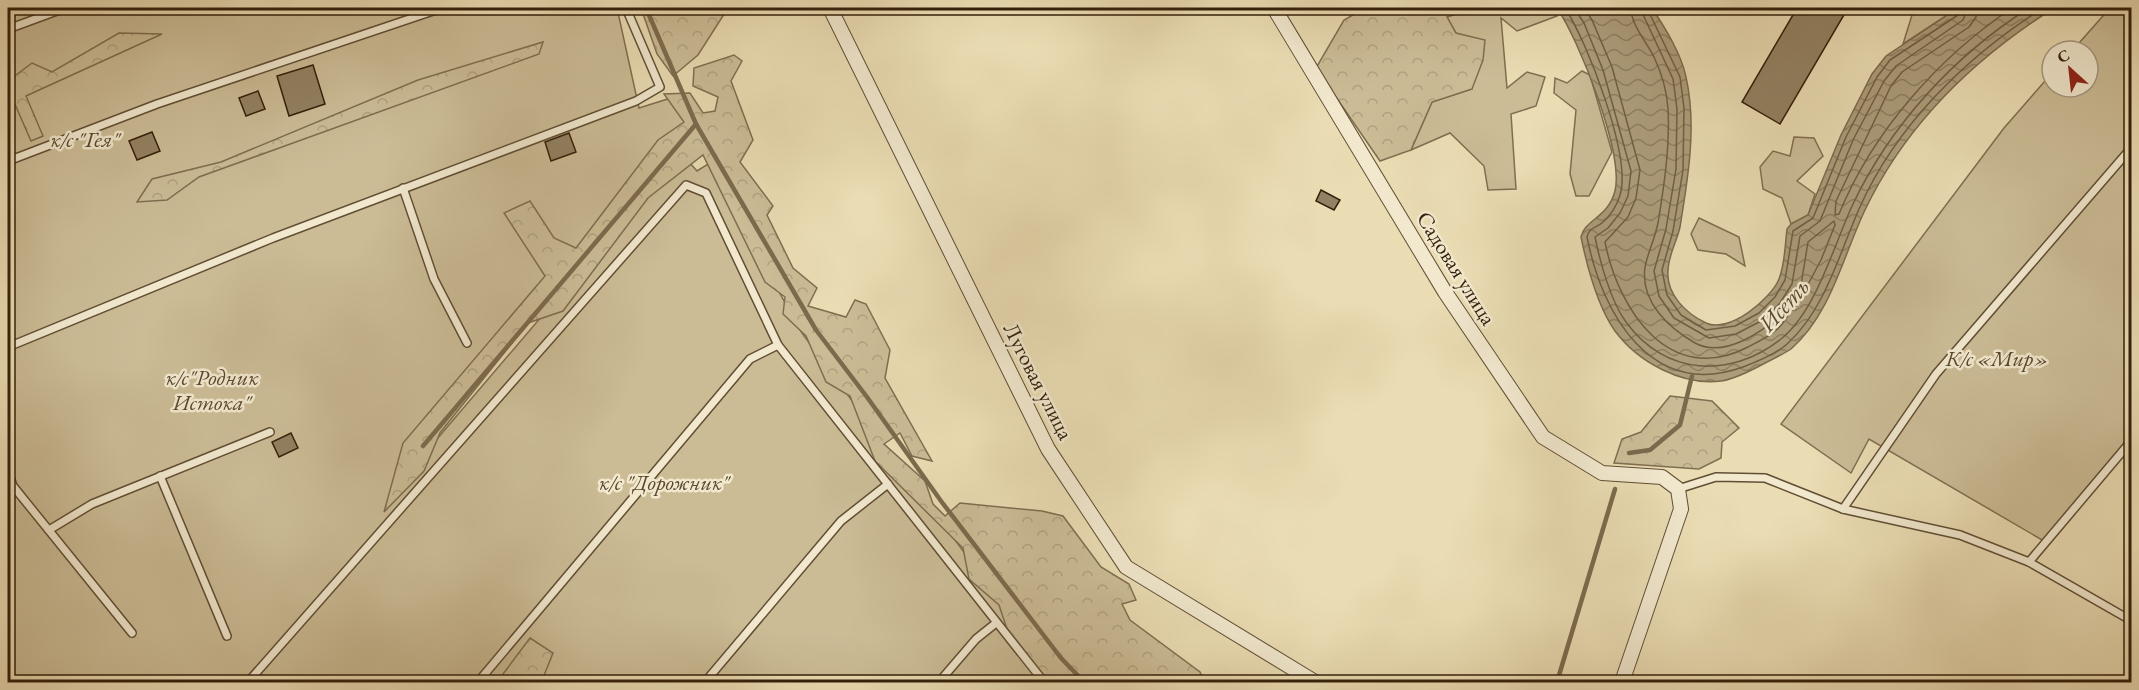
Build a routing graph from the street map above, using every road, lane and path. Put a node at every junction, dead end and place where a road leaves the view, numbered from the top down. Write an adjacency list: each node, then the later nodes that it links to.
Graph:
1 (65, 8): 6 (lane)
2 (442, 8): 8 (lane)
3 (626, 8): 9 (lane)
4 (830, 8): 31 (street, Луговая улица)
5 (1274, 8): 18 (street, Садовая улица)
6 (8, 29)
7 (2132, 147): 19 (lane)
8 (8, 161)
9 (403, 188): 10 (lane); 12 (lane)
10 (467, 342)
11 (778, 345): 17 (lane); 26 (lane); 27 (lane)
12 (8, 347)
13 (270, 432): 16 (lane)
14 (2132, 440): 21 (lane)
15 (8, 471): 20 (lane)
16 (160, 476): 20 (lane); 25 (lane)
17 (888, 484): 23 (lane); 28 (lane)
18 (1678, 489): 19 (lane); 32 (street)
19 (1843, 509): 21 (lane)
20 (49, 530): 24 (lane)
21 (2029, 562): 22 (lane)
22 (2132, 621)
23 (996, 623): 29 (lane); 30 (lane)
24 (132, 633)
25 (227, 636)
26 (248, 682)
27 (478, 682)
28 (705, 682)
29 (939, 682)
30 (1044, 682)
31 (1315, 682)
32 (1622, 682)

